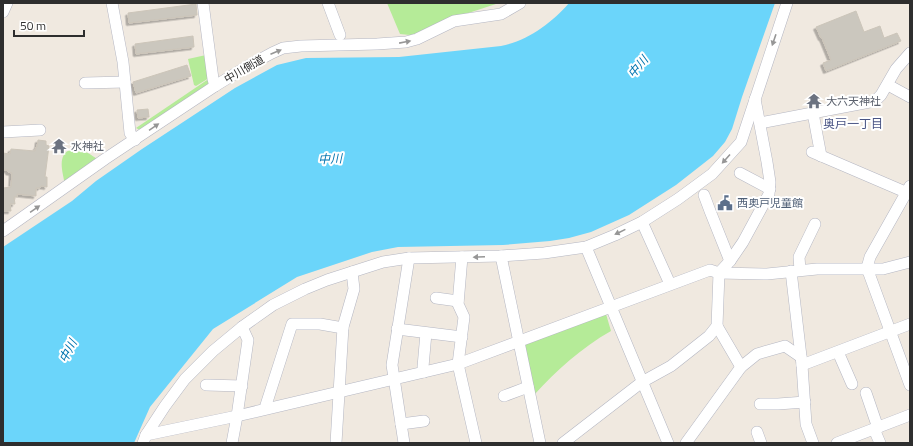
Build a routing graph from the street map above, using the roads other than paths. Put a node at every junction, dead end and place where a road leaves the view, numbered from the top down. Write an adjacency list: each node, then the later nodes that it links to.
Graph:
1 (7, 3): 7 (street)
2 (112, 3): 10 (street)
3 (203, 3): 13 (street)
4 (328, 3): 8 (street)
5 (520, 3): 13 (street, 中川側道, one-way to 5)
6 (787, 3): 15 (street, one-way to 15)
7 (3, 12)
8 (340, 35)
9 (910, 53): 12 (street)
10 (125, 82): 11 (street); 20 (street)
11 (85, 83)
12 (888, 85): 14 (street); 16 (street)
13 (215, 86): 20 (street, 中川側道, one-way to 13)
14 (910, 97)
15 (754, 98): 17 (street); 21 (street)
16 (813, 113): 17 (street); 24 (street)
17 (761, 126): 21 (street); 23 (street)
18 (40, 130): 19 (street)
19 (3, 132)
20 (135, 140): 28 (street, 中川側道, one-way to 20)
21 (741, 142): 26 (street, one-way to 26)
22 (740, 173): 23 (street)
23 (770, 189): 33 (street)
24 (909, 191): 35 (street)
25 (704, 195): 33 (street)
26 (642, 222): 29 (street, one-way to 29); 39 (street)
27 (815, 224): 36 (street)
28 (3, 231)
29 (586, 246): 30 (street); 42 (street)
30 (501, 256): 31 (street, one-way to 31); 51 (street)
31 (462, 257): 32 (street); 41 (street)
32 (409, 258): 37 (street); 47 (street)
33 (730, 261): 38 (street)
34 (910, 262): 35 (street)
35 (867, 268): 36 (street); 48 (street)
36 (795, 270): 38 (street); 53 (street)
37 (352, 272): 45 (street); 46 (street)
38 (719, 273): 39 (street); 44 (street)
39 (670, 284): 42 (street)
40 (436, 298): 41 (street)
41 (458, 301): 50 (street)
42 (610, 308): 51 (street); 58 (street)
43 (910, 324): 48 (street)
44 (718, 326): 55 (street); 58 (street)
45 (242, 327): 62 (street); 76 (street)
46 (343, 328): 64 (street); 69 (street)
47 (397, 330): 49 (street); 57 (street)
48 (890, 331): 52 (street); 61 (street)
49 (426, 333): 50 (street); 56 (street)
50 (462, 337): 54 (street)
51 (519, 342): 54 (street); 63 (street)
52 (838, 352): 53 (street); 59 (street)
53 (802, 361): 55 (street); 67 (street)
54 (458, 364): 56 (street); 80 (street)
55 (741, 367): 84 (street)
56 (424, 372): 57 (street)
57 (394, 380): 64 (street); 73 (street)
58 (642, 382): 82 (street); 83 (street)
59 (852, 384)
60 (206, 385): 62 (street)
61 (910, 385)
62 (242, 386): 71 (street)
63 (528, 387): 66 (street); 81 (street)
64 (339, 393): 69 (street); 78 (street)
65 (866, 393): 74 (street)
66 (504, 396)
67 (805, 402): 68 (street); 86 (street)
68 (760, 404)
69 (266, 408): 71 (street)
70 (910, 415): 74 (street)
71 (237, 416): 76 (street); 77 (street)
72 (424, 420): 73 (street)
73 (401, 424): 79 (street)
74 (876, 428): 87 (street); 88 (street)
75 (757, 432): 85 (street)
76 (144, 439)
77 (232, 443)
78 (336, 443)
79 (404, 443)
80 (476, 443)
81 (540, 443)
82 (563, 443)
83 (668, 443)
84 (686, 443)
85 (761, 443)
86 (813, 443)
87 (837, 443)
88 (880, 443)

